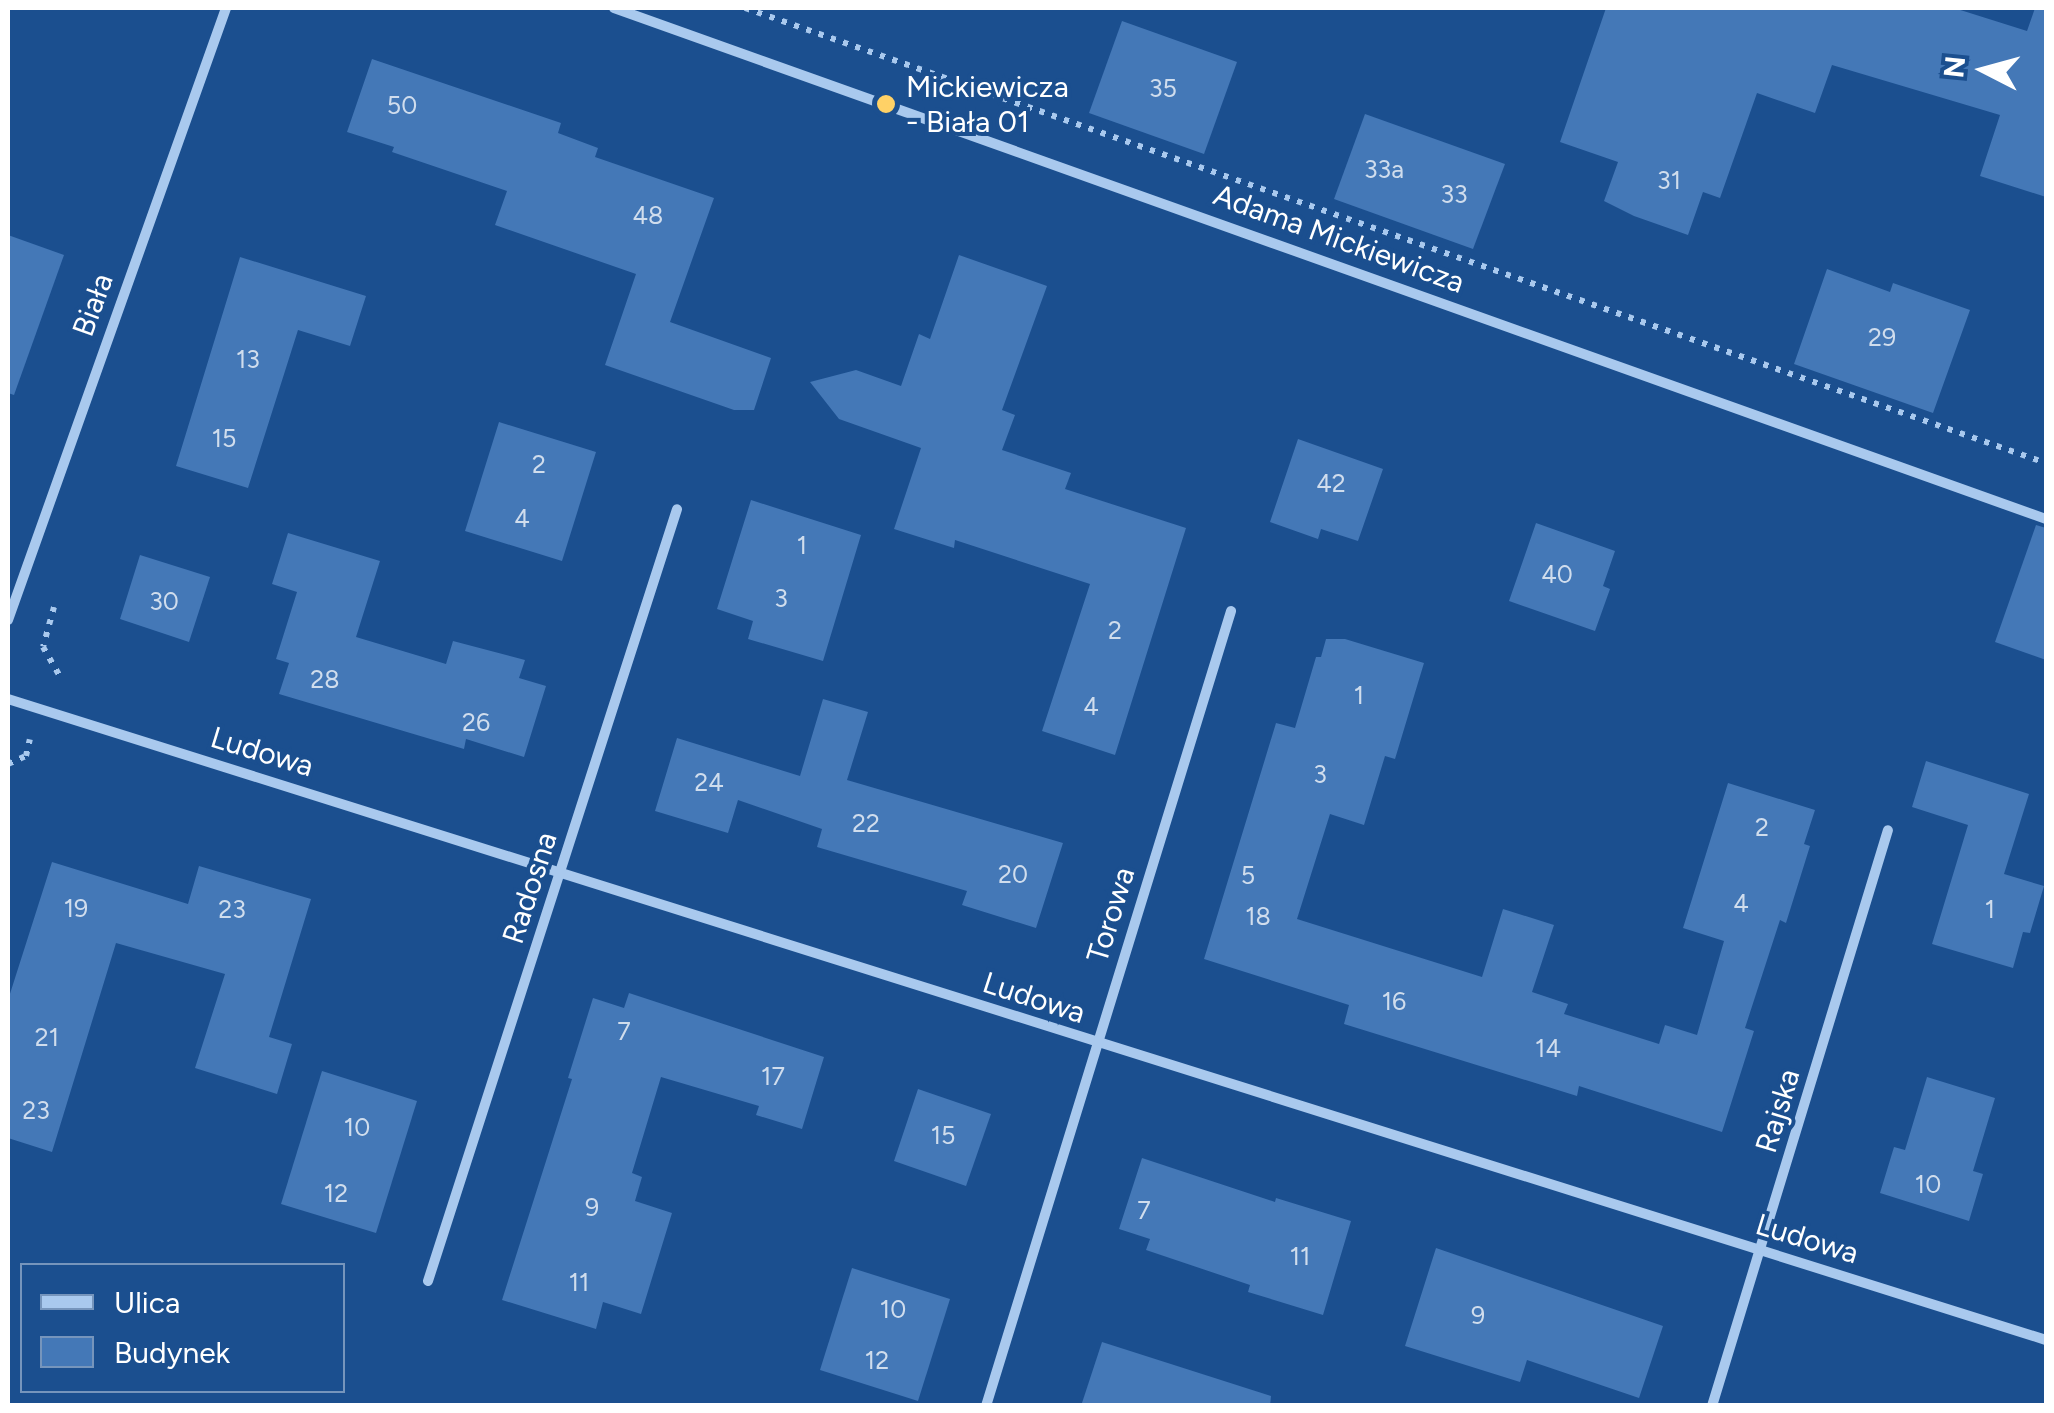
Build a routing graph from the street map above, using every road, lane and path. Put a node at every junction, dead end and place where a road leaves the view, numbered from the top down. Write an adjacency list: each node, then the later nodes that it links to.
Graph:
1 (226, 8): 9 (street, Biała)
2 (614, 8): 6 (street, Adama Mickiewicza)
3 (745, 8): 4 (path)
4 (2046, 464)
5 (677, 509): 13 (street, Radosna)
6 (2046, 519)
7 (57, 597): 10 (path)
8 (1231, 611): 14 (street, Torowa)
9 (8, 620)
10 (74, 681)
11 (8, 699): 13 (street, Ludowa)
12 (1888, 830): 15 (street, Rajska)
13 (562, 872): 14 (street, Ludowa); 16 (street, Radosna)
14 (1097, 1045): 15 (street, Ludowa); 18 (street, Torowa)
15 (1762, 1251): 17 (street, Ludowa); 19 (street, Rajska)
16 (428, 1281)
17 (2046, 1340)
18 (986, 1406)
19 (1712, 1406)

